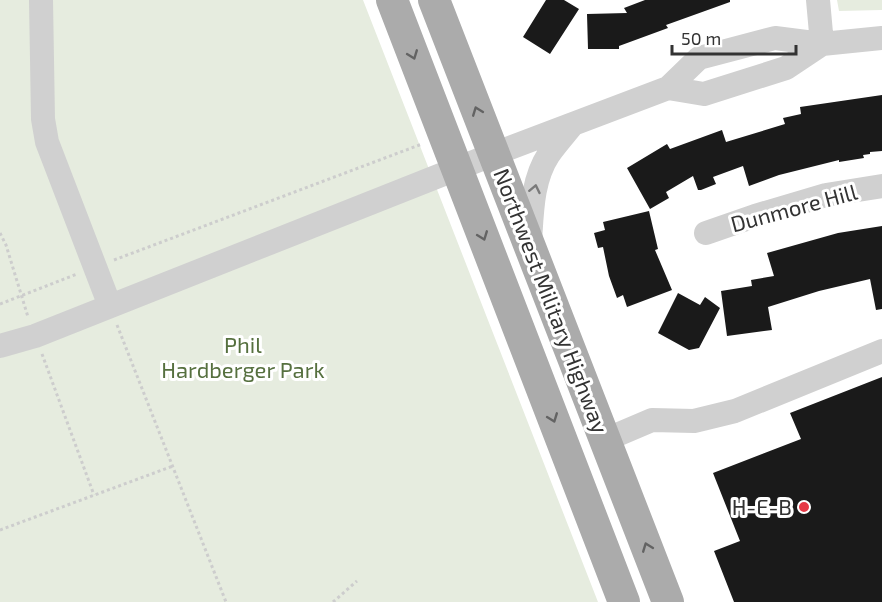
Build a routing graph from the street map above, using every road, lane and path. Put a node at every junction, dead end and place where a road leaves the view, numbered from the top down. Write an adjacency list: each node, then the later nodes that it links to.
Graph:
1 (41, 0): 18 (street)
2 (392, 0): 13 (main road, Northwest Military Highway, one-way to 13)
3 (434, 0): 12 (main road, Northwest Military Highway, one-way to 3)
4 (818, 0): 6 (street)
5 (882, 38): 6 (street)
6 (822, 44): 7 (street); 8 (street)
7 (733, 49): 8 (street); 9 (street)
8 (742, 82): 9 (street)
9 (668, 88): 10 (street)
10 (573, 124): 12 (street); 17 (street, one-way to 10)
11 (429, 141): 18 (path)
12 (494, 154): 13 (street); 17 (main road, Northwest Military Highway)
13 (457, 169): 21 (street); 32 (main road, Northwest Military Highway, one-way to 32)
14 (882, 186): 16 (street, Dunmore Hill)
15 (0, 233): 19 (path)
16 (706, 233)
17 (530, 247): 25 (main road, Northwest Military Highway)
18 (95, 267): 19 (path); 21 (street)
19 (21, 297): 20 (path); 22 (path)
20 (0, 304)
21 (110, 306): 22 (street); 26 (path)
22 (35, 336): 23 (street); 27 (path)
23 (0, 346)
24 (882, 351): 25 (street)
25 (605, 440): 33 (main road, Northwest Military Highway, one-way to 25)
26 (172, 466): 27 (path); 30 (path)
27 (94, 495): 28 (path)
28 (0, 530)
29 (357, 581): 31 (path)
30 (226, 602)
31 (333, 602)
32 (624, 602)
33 (668, 602)

